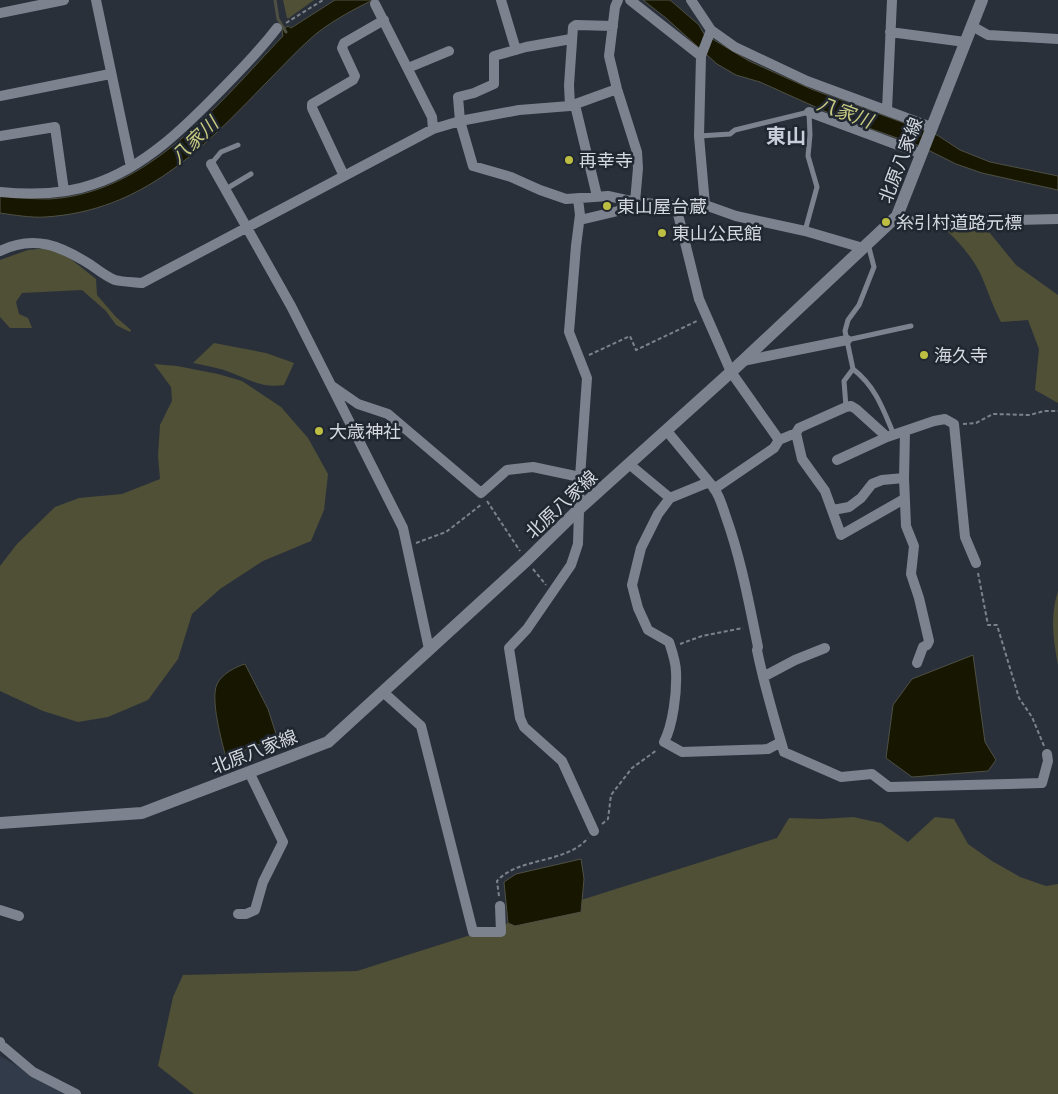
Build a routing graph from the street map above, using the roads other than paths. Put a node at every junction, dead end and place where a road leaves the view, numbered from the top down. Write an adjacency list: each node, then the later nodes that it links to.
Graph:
1 (64, 0): 10 (street)
2 (96, 0): 24 (street)
3 (501, 0): 20 (street)
4 (618, 0): 12 (street)
5 (630, 0): 22 (street)
6 (691, 0): 15 (street)
7 (892, 0): 16 (street)
8 (982, 0): 13 (main road, 北原八家線)
9 (375, 4): 11 (street)
10 (0, 13)
11 (384, 20): 23 (street); 40 (street)
12 (612, 26): 17 (street); 25 (street)
13 (972, 26): 18 (street); 19 (main road, 北原八家線)
14 (277, 28): 38 (street)
15 (711, 30): 22 (street); 28 (street)
16 (890, 32): 19 (street); 28 (street)
17 (571, 39): 20 (street); 27 (street)
18 (1058, 39)
19 (965, 42): 31 (main road, 北原八家線)
20 (516, 50): 30 (street)
21 (449, 51): 23 (street)
22 (701, 56): 34 (street)
23 (408, 68): 32 (street)
24 (110, 74): 26 (street); 38 (street)
25 (617, 89): 27 (street); 46 (street)
26 (0, 96)
27 (572, 106): 30 (street); 44 (street)
28 (887, 110): 31 (street)
29 (808, 112): 34 (lane); 36 (street); 53 (lane)
30 (460, 121): 32 (street); 45 (street)
31 (931, 127): 36 (main road, 北原八家線)
32 (433, 129): 40 (street)
33 (0, 136): 42 (street)
34 (700, 136): 47 (street)
35 (238, 145): 37 (lane)
36 (922, 154): 49 (main road, 北原八家線)
37 (210, 164): 41 (street)
38 (131, 167): 42 (street)
39 (251, 174): 41 (lane)
40 (344, 176): 52 (street)
41 (225, 189): 52 (street)
42 (64, 191): 43 (street)
43 (0, 192)
44 (597, 196): 45 (street); 46 (street)
45 (578, 199): 51 (street)
46 (635, 202): 48 (street); 51 (street)
47 (705, 205): 48 (street); 53 (street)
48 (676, 206): 60 (street)
49 (897, 216): 50 (street); 54 (main road, 北原八家線)
50 (1058, 219)
51 (580, 220): 70 (street)
52 (247, 226): 55 (street); 61 (street)
53 (805, 231): 54 (street)
54 (865, 245): 57 (lane); 58 (main road, 北原八家線)
55 (0, 251)
56 (911, 326): 57 (lane)
57 (847, 340): 58 (street); 59 (lane)
58 (743, 361): 60 (main road, 北原八家線)
59 (853, 369): 62 (lane); 66 (lane)
60 (731, 372): 63 (main road, 北原八家線); 67 (street)
61 (331, 385): 70 (street); 79 (street)
62 (846, 407): 65 (street); 66 (street)
63 (666, 430): 69 (main road, 北原八家線); 72 (street)
64 (905, 432): 66 (street); 71 (street); 77 (street)
65 (796, 433): 67 (street); 76 (street)
66 (891, 436): 68 (street)
67 (779, 440): 72 (street)
68 (837, 460)
69 (628, 464): 73 (street); 75 (main road, 北原八家線)
70 (580, 477): 75 (street)
71 (904, 478): 74 (street); 76 (street)
72 (712, 486): 73 (street); 81 (street)
73 (670, 498): 83 (street)
74 (904, 499): 76 (street); 80 (street)
75 (579, 509): 79 (main road, 北原八家線); 87 (street)
76 (832, 510)
77 (976, 563)
78 (824, 648): 81 (street)
79 (429, 649): 82 (main road, 北原八家線)
80 (917, 663)
81 (763, 677): 83 (street)
82 (383, 692): 85 (main road, 北原八家線); 88 (street)
83 (781, 742): 84 (street)
84 (1047, 754)
85 (249, 772): 86 (main road, 北原八家線); 90 (street)
86 (0, 823)
87 (594, 830)
88 (500, 906)
89 (0, 910): 91 (street)
90 (238, 914)
91 (19, 916)
92 (0, 1042): 93 (street)
93 (76, 1094)

